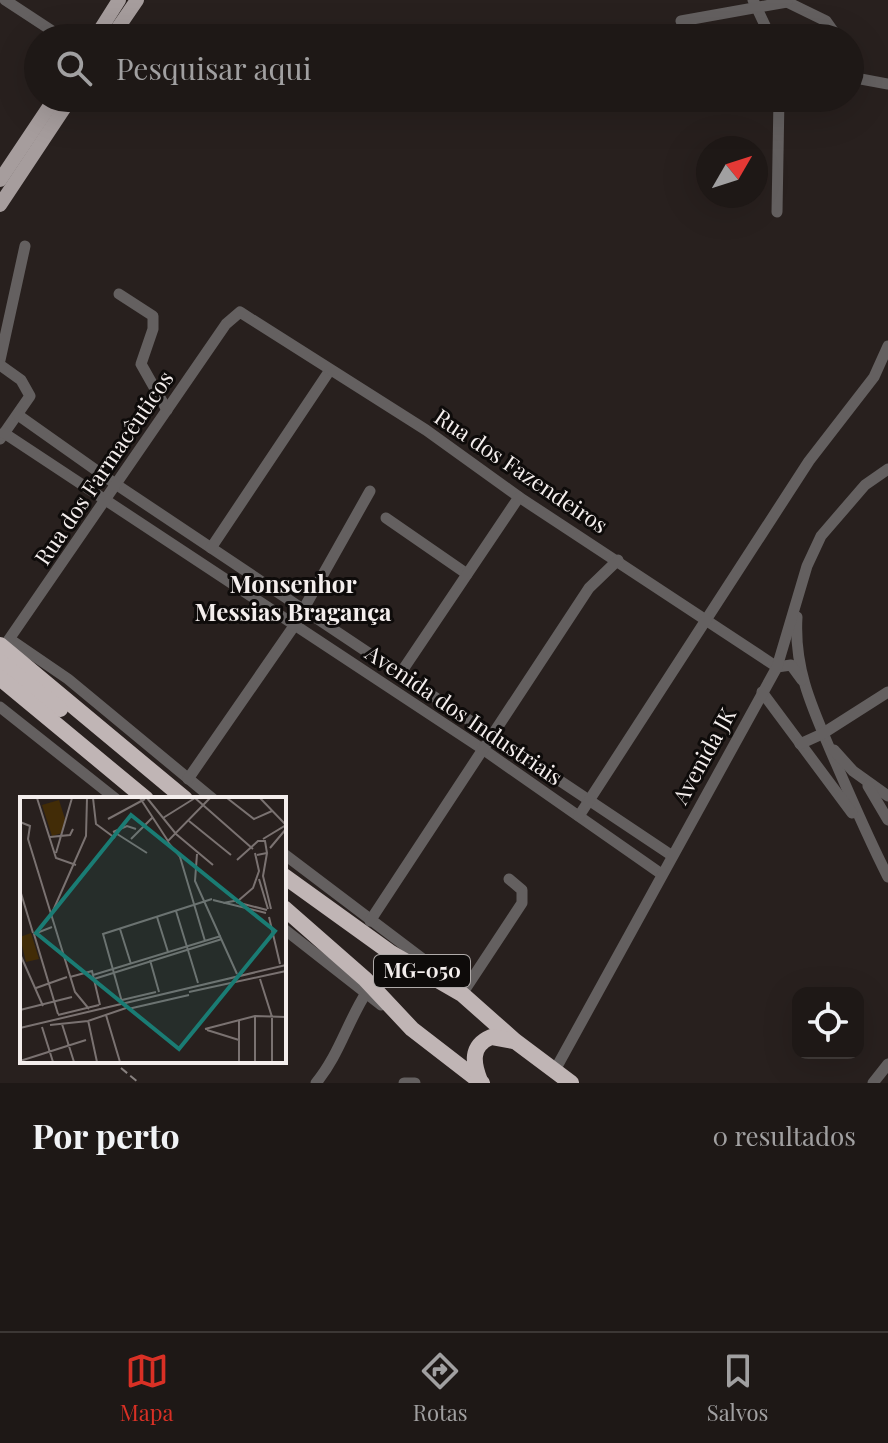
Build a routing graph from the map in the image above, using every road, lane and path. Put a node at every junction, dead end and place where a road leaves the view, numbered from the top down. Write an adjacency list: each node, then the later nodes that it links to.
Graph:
1 (5, 0): 9 (street)
2 (119, 0): 10 (main road)
3 (136, 0): 4 (street); 11 (main road)
4 (144, 0)
5 (785, 1): 6 (street); 13 (street)
6 (754, 5): 7 (street); 12 (street)
7 (724, 6): 8 (street)
8 (681, 21)
9 (42, 24)
10 (104, 24)
11 (120, 24)
12 (764, 24)
13 (828, 24)
14 (864, 80): 15 (street)
15 (888, 84)
16 (46, 112): 19 (main road)
17 (62, 112): 20 (main road)
18 (779, 112): 21 (street)
19 (0, 180)
20 (0, 205)
21 (777, 212)
22 (25, 246): 26 (street)
23 (119, 294): 28 (street)
24 (240, 312): 27 (street, Rua dos Fazendeiros); 28 (street, Rua dos Farmacêuticos)
25 (888, 346): 42 (street)
26 (0, 362): 29 (street)
27 (330, 370): 34 (street, Rua dos Fazendeiros); 37 (street)
28 (167, 410): 32 (street, Rua dos Farmacêuticos)
29 (18, 415): 30 (street); 32 (street, Avenida dos Industriais)
30 (2, 436): 35 (street, Avenida dos Industriais)
31 (888, 469): 40 (street, Avenida JK)
32 (117, 485): 35 (street, Rua dos Farmacêuticos); 37 (street, Avenida dos Industriais)
33 (370, 491): 41 (street)
34 (519, 497): 38 (street, Rua dos Fazendeiros); 39 (street)
35 (106, 501): 43 (street, Avenida dos Industriais); 44 (street, Rua dos Farmacêuticos)
36 (386, 518): 39 (street)
37 (211, 548): 41 (street, Avenida dos Industriais)
38 (618, 560): 42 (street, Rua dos Fazendeiros); 53 (street)
39 (467, 574): 46 (street)
40 (799, 601): 45 (street, Avenida JK); 48 (street)
41 (303, 609): 43 (street); 46 (street, Avenida dos Industriais)
42 (707, 620): 45 (street, Rua dos Fazendeiros); 65 (street)
43 (294, 626): 56 (street, Avenida dos Industriais); 58 (street)
44 (3, 649): 58 (street); 63 (highway)
45 (777, 667): 48 (street, Rua dos Fazendeiros); 49 (street, Avenida JK)
46 (400, 674): 53 (street, Avenida dos Industriais)
47 (0, 678): 57 (highway)
48 (802, 680): 54 (street)
49 (762, 692): 55 (street); 69 (street, Avenida JK)
50 (888, 692): 54 (street)
51 (0, 693): 57 (highway)
52 (0, 707): 61 (street)
53 (492, 735): 56 (street); 65 (street, Avenida dos Industriais)
54 (825, 739): 55 (street); 59 (street); 68 (street)
55 (800, 744): 68 (street)
56 (484, 750): 66 (street, Avenida dos Industriais); 76 (street)
57 (119, 778): 62 (highway)
58 (188, 779): 64 (street)
59 (866, 782): 60 (street); 67 (street)
60 (888, 796)
61 (109, 797)
62 (143, 797)
63 (180, 797)
64 (210, 797)
65 (588, 800): 66 (street); 69 (street, Avenida dos Industriais)
66 (579, 816): 71 (street, Avenida dos Industriais)
67 (888, 820)
68 (859, 822): 72 (street)
69 (671, 855): 71 (street, Avenida JK)
70 (286, 856): 76 (street)
71 (660, 873): 85 (street, Avenida JK)
72 (888, 877)
73 (286, 878): 78 (highway, MG-050)
74 (509, 879): 80 (street)
75 (286, 910): 81 (highway, MG-050)
76 (370, 921): 78 (street)
77 (286, 931): 79 (street)
78 (441, 982): 80 (highway, MG-050)
79 (366, 993): 81 (street); 88 (street)
80 (462, 994): 82 (highway, MG-050)
81 (412, 1029): 86 (highway, MG-050)
82 (515, 1041): 85 (highway, MG-050); 86 (highway)
83 (888, 1064): 92 (street)
84 (121, 1068): 87 (path)
85 (555, 1070): 91 (highway, MG-050)
86 (477, 1081)
87 (139, 1083)
88 (316, 1083)
89 (404, 1083): 90 (street)
90 (415, 1083)
91 (571, 1083)
92 (873, 1083)

